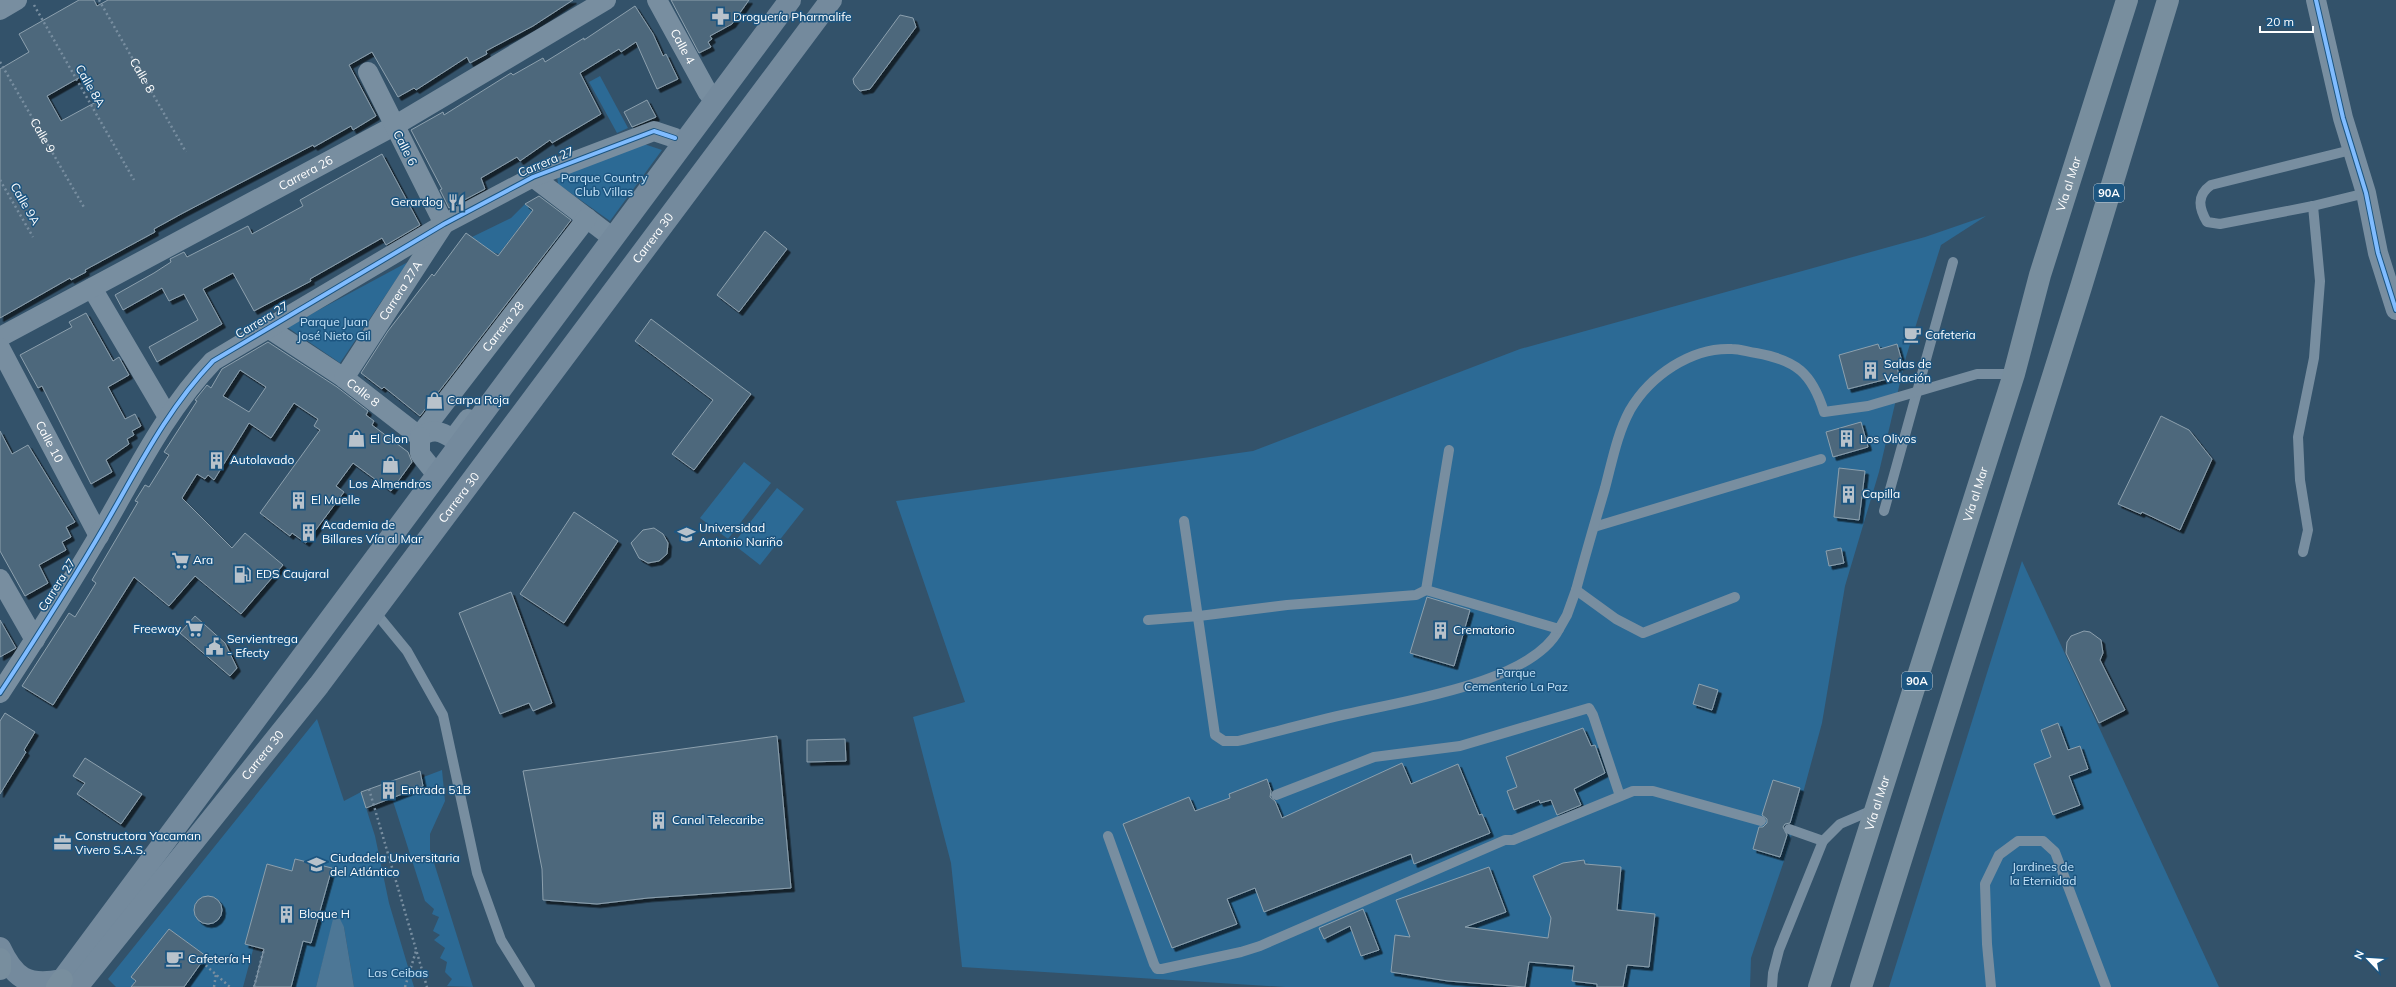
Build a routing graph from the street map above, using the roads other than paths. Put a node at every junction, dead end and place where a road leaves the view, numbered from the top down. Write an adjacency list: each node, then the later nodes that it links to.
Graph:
1 (17, 0): 9 (street)
2 (606, 0): 12 (street, Carrera 26)
3 (657, 0): 11 (street, Calle 4)
4 (831, 0): 44 (main road, Carrera 30)
5 (2127, 0): 27 (highway, Vía al Mar / 90A)
6 (2168, 0): 61 (highway, 90A)
7 (2316, 0): 14 (street)
8 (787, 4): 31 (street); 34 (main road, Carrera 30)
9 (0, 10)
10 (368, 72): 12 (street, Calle 6)
11 (708, 93)
12 (394, 126): 19 (street, Calle 6); 22 (street, Carrera 26)
13 (675, 138): 15 (street, Carrera 27)
14 (2351, 150): 16 (street); 17 (lane)
15 (533, 177): 18 (street); 19 (street, Carrera 27)
16 (2366, 193): 17 (lane); 23 (street)
17 (2313, 206): 39 (lane)
18 (587, 218): 20 (street); 31 (street, Carrera 28)
19 (444, 224): 24 (street, Carrera 27); 28 (street, Carrera 27A)
20 (606, 232)
21 (1953, 262): 29 (lane)
22 (92, 288): 25 (street, Carrera 26); 30 (street)
23 (2396, 310)
24 (268, 328): 28 (street, Calle 8); 30 (street, Carrera 27)
25 (0, 337)
26 (0, 348): 38 (street, Calle 10)
27 (2014, 374): 29 (lane); 52 (highway, Vía al Mar / 90A)
28 (344, 378): 31 (street, Calle 8)
29 (1917, 391): 35 (lane); 37 (lane)
30 (168, 417): 38 (street, Carrera 27)
31 (419, 436): 34 (street)
32 (1448, 450): 41 (lane)
33 (1820, 459): 37 (lane)
34 (436, 474): 60 (main road, Carrera 30)
35 (1884, 511)
36 (1184, 521): 45 (lane)
37 (1594, 527): 42 (lane)
38 (98, 536): 48 (street, Carrera 27)
39 (2303, 552)
40 (0, 579): 48 (street)
41 (1426, 590): 45 (lane); 47 (lane)
42 (1576, 590): 43 (lane); 47 (lane)
43 (1735, 597)
44 (375, 612): 60 (main road, Carrera 30); 62 (lane)
45 (1199, 616): 46 (lane); 47 (lane)
46 (1148, 620)
47 (1559, 630)
48 (34, 640): 49 (street, Carrera 27)
49 (0, 693)
50 (1276, 795): 51 (lane)
51 (1620, 796): 53 (lane); 55 (lane)
52 (1876, 809): 56 (lane); 64 (highway, Vía al Mar / 90A)
53 (1761, 821)
54 (1789, 829): 56 (lane)
55 (1108, 836)
56 (1823, 841): 63 (lane)
57 (0, 948): 60 (main road)
58 (0, 959): 59 (highway)
59 (0, 969)
60 (65, 985)
61 (1861, 986)
62 (530, 987)
63 (1772, 987)
64 (1820, 987)
65 (1991, 987): 66 (lane)
66 (2106, 987)

